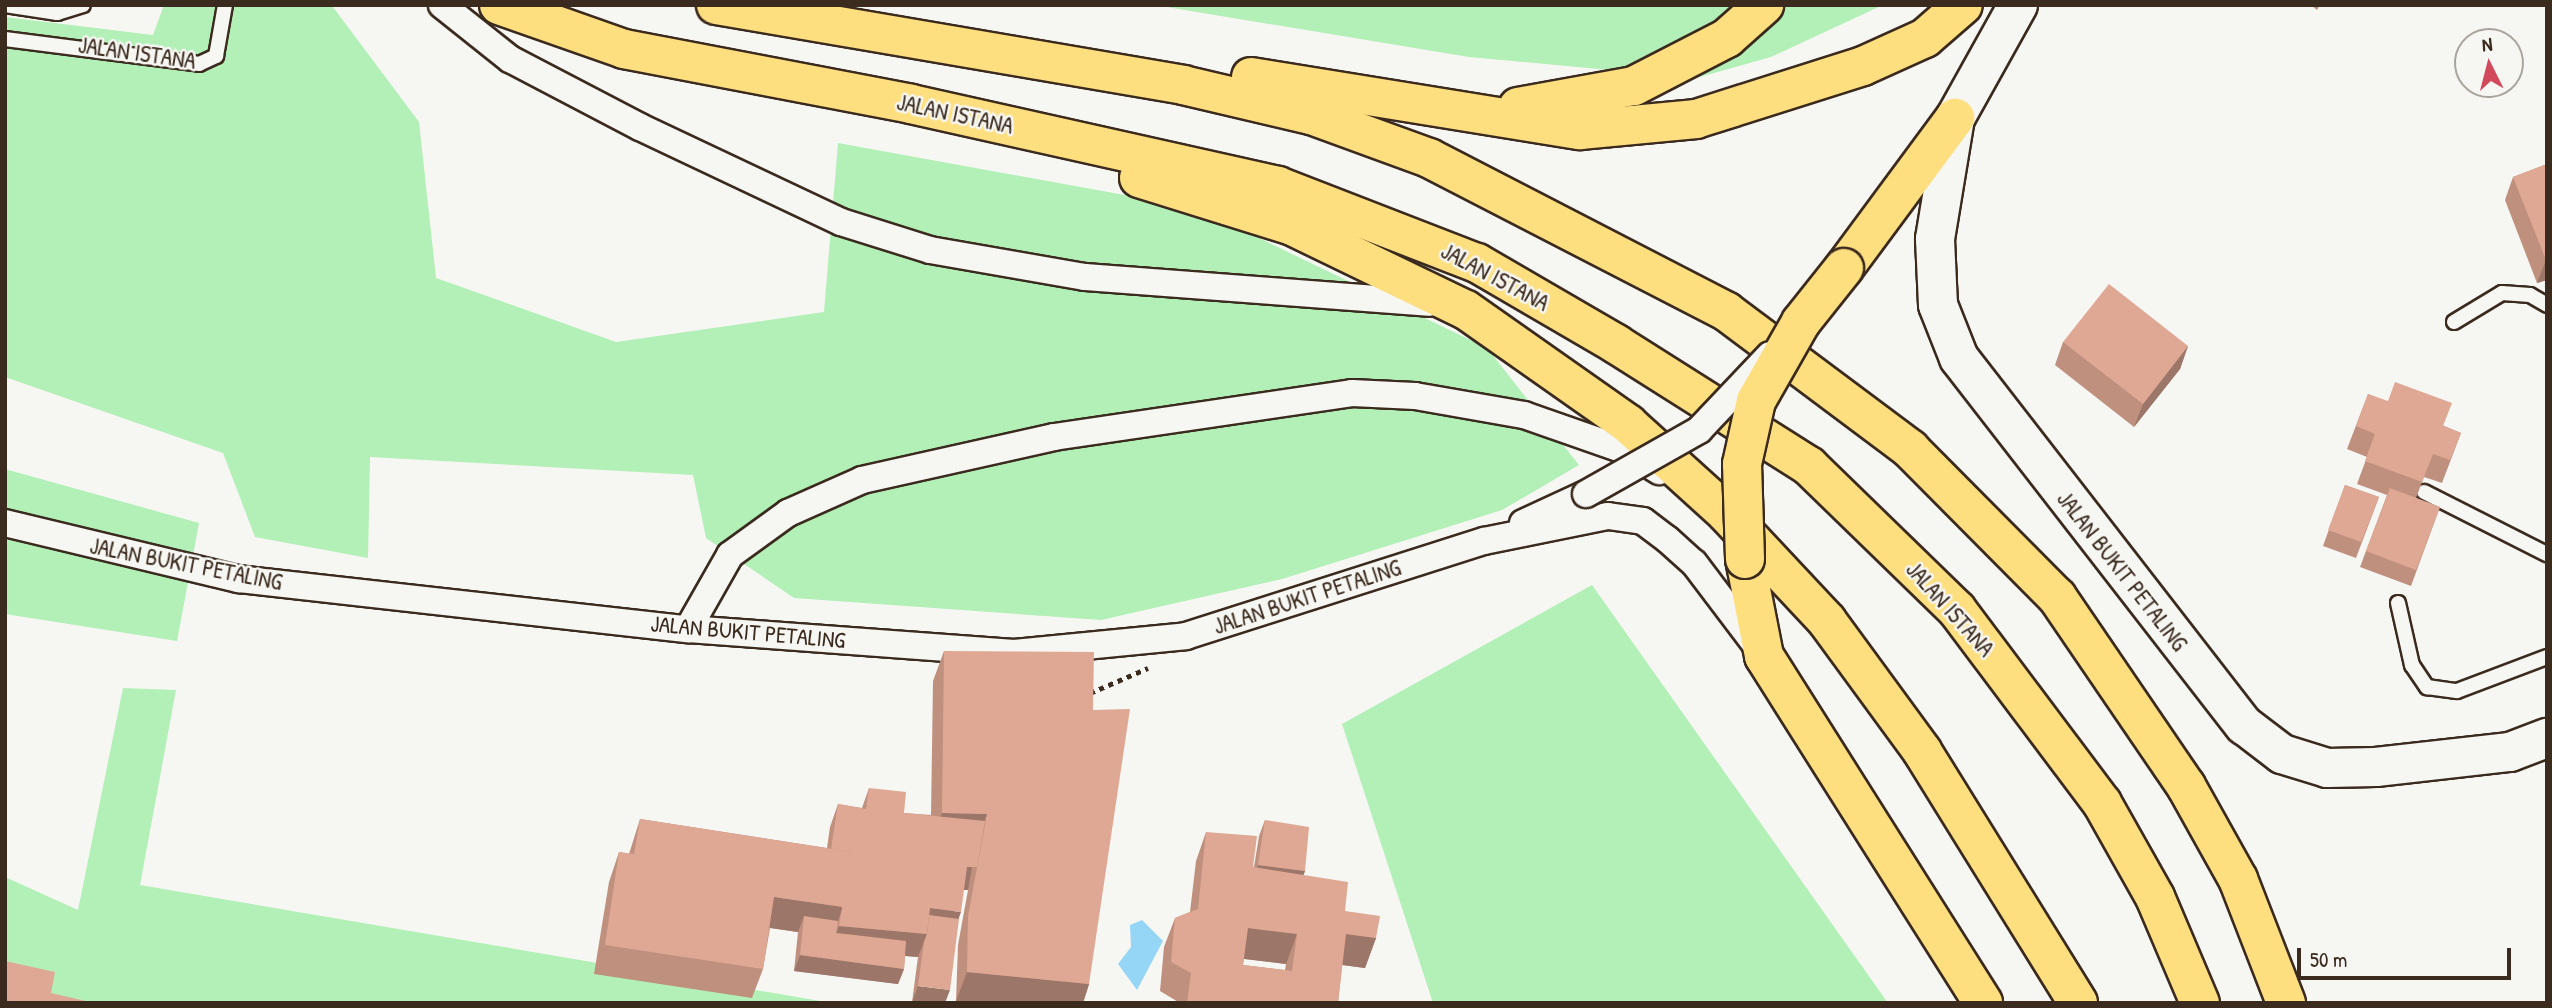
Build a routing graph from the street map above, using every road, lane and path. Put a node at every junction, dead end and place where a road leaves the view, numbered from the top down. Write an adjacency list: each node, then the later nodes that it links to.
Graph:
1 (5, 5): 2 (lane)
2 (83, 5)
3 (225, 5): 10 (lane, JALAN ISTANA)
4 (442, 5): 16 (street)
5 (499, 5): 12 (main road, JALAN ISTANA)
6 (716, 5): 11 (main road)
7 (1764, 5): 13 (main road)
8 (1963, 5): 13 (main road)
9 (2018, 5): 14 (main road, JALAN BUKIT PETALING)
10 (5, 39)
11 (1018, 59): 13 (main road); 34 (main road)
12 (911, 104): 16 (main road); 33 (main road, JALAN ISTANA)
13 (1467, 112)
14 (1955, 118): 17 (main road, bridge); 30 (main road, JALAN BUKIT PETALING)
15 (2547, 305): 18 (lane)
16 (1466, 310): 20 (main road)
17 (1801, 322): 22 (street, JALAN BUKIT PETALING, bridge); 27 (main road, bridge)
18 (2454, 322)
19 (2424, 492): 23 (lane)
20 (1726, 513): 25 (street); 32 (main road)
21 (5, 523): 25 (street, JALAN BUKIT PETALING)
22 (1484, 541): 26 (street, JALAN BUKIT PETALING); 27 (street, JALAN BUKIT PETALING)
23 (2547, 554)
24 (2398, 603): 28 (lane)
25 (688, 629): 26 (street, JALAN BUKIT PETALING)
26 (1171, 638): 29 (path)
27 (1764, 656): 31 (main road)
28 (2547, 657)
29 (1083, 695)
30 (2547, 738)
31 (1983, 1003)
32 (2078, 1003)
33 (2200, 1003)
34 (2286, 1003)

